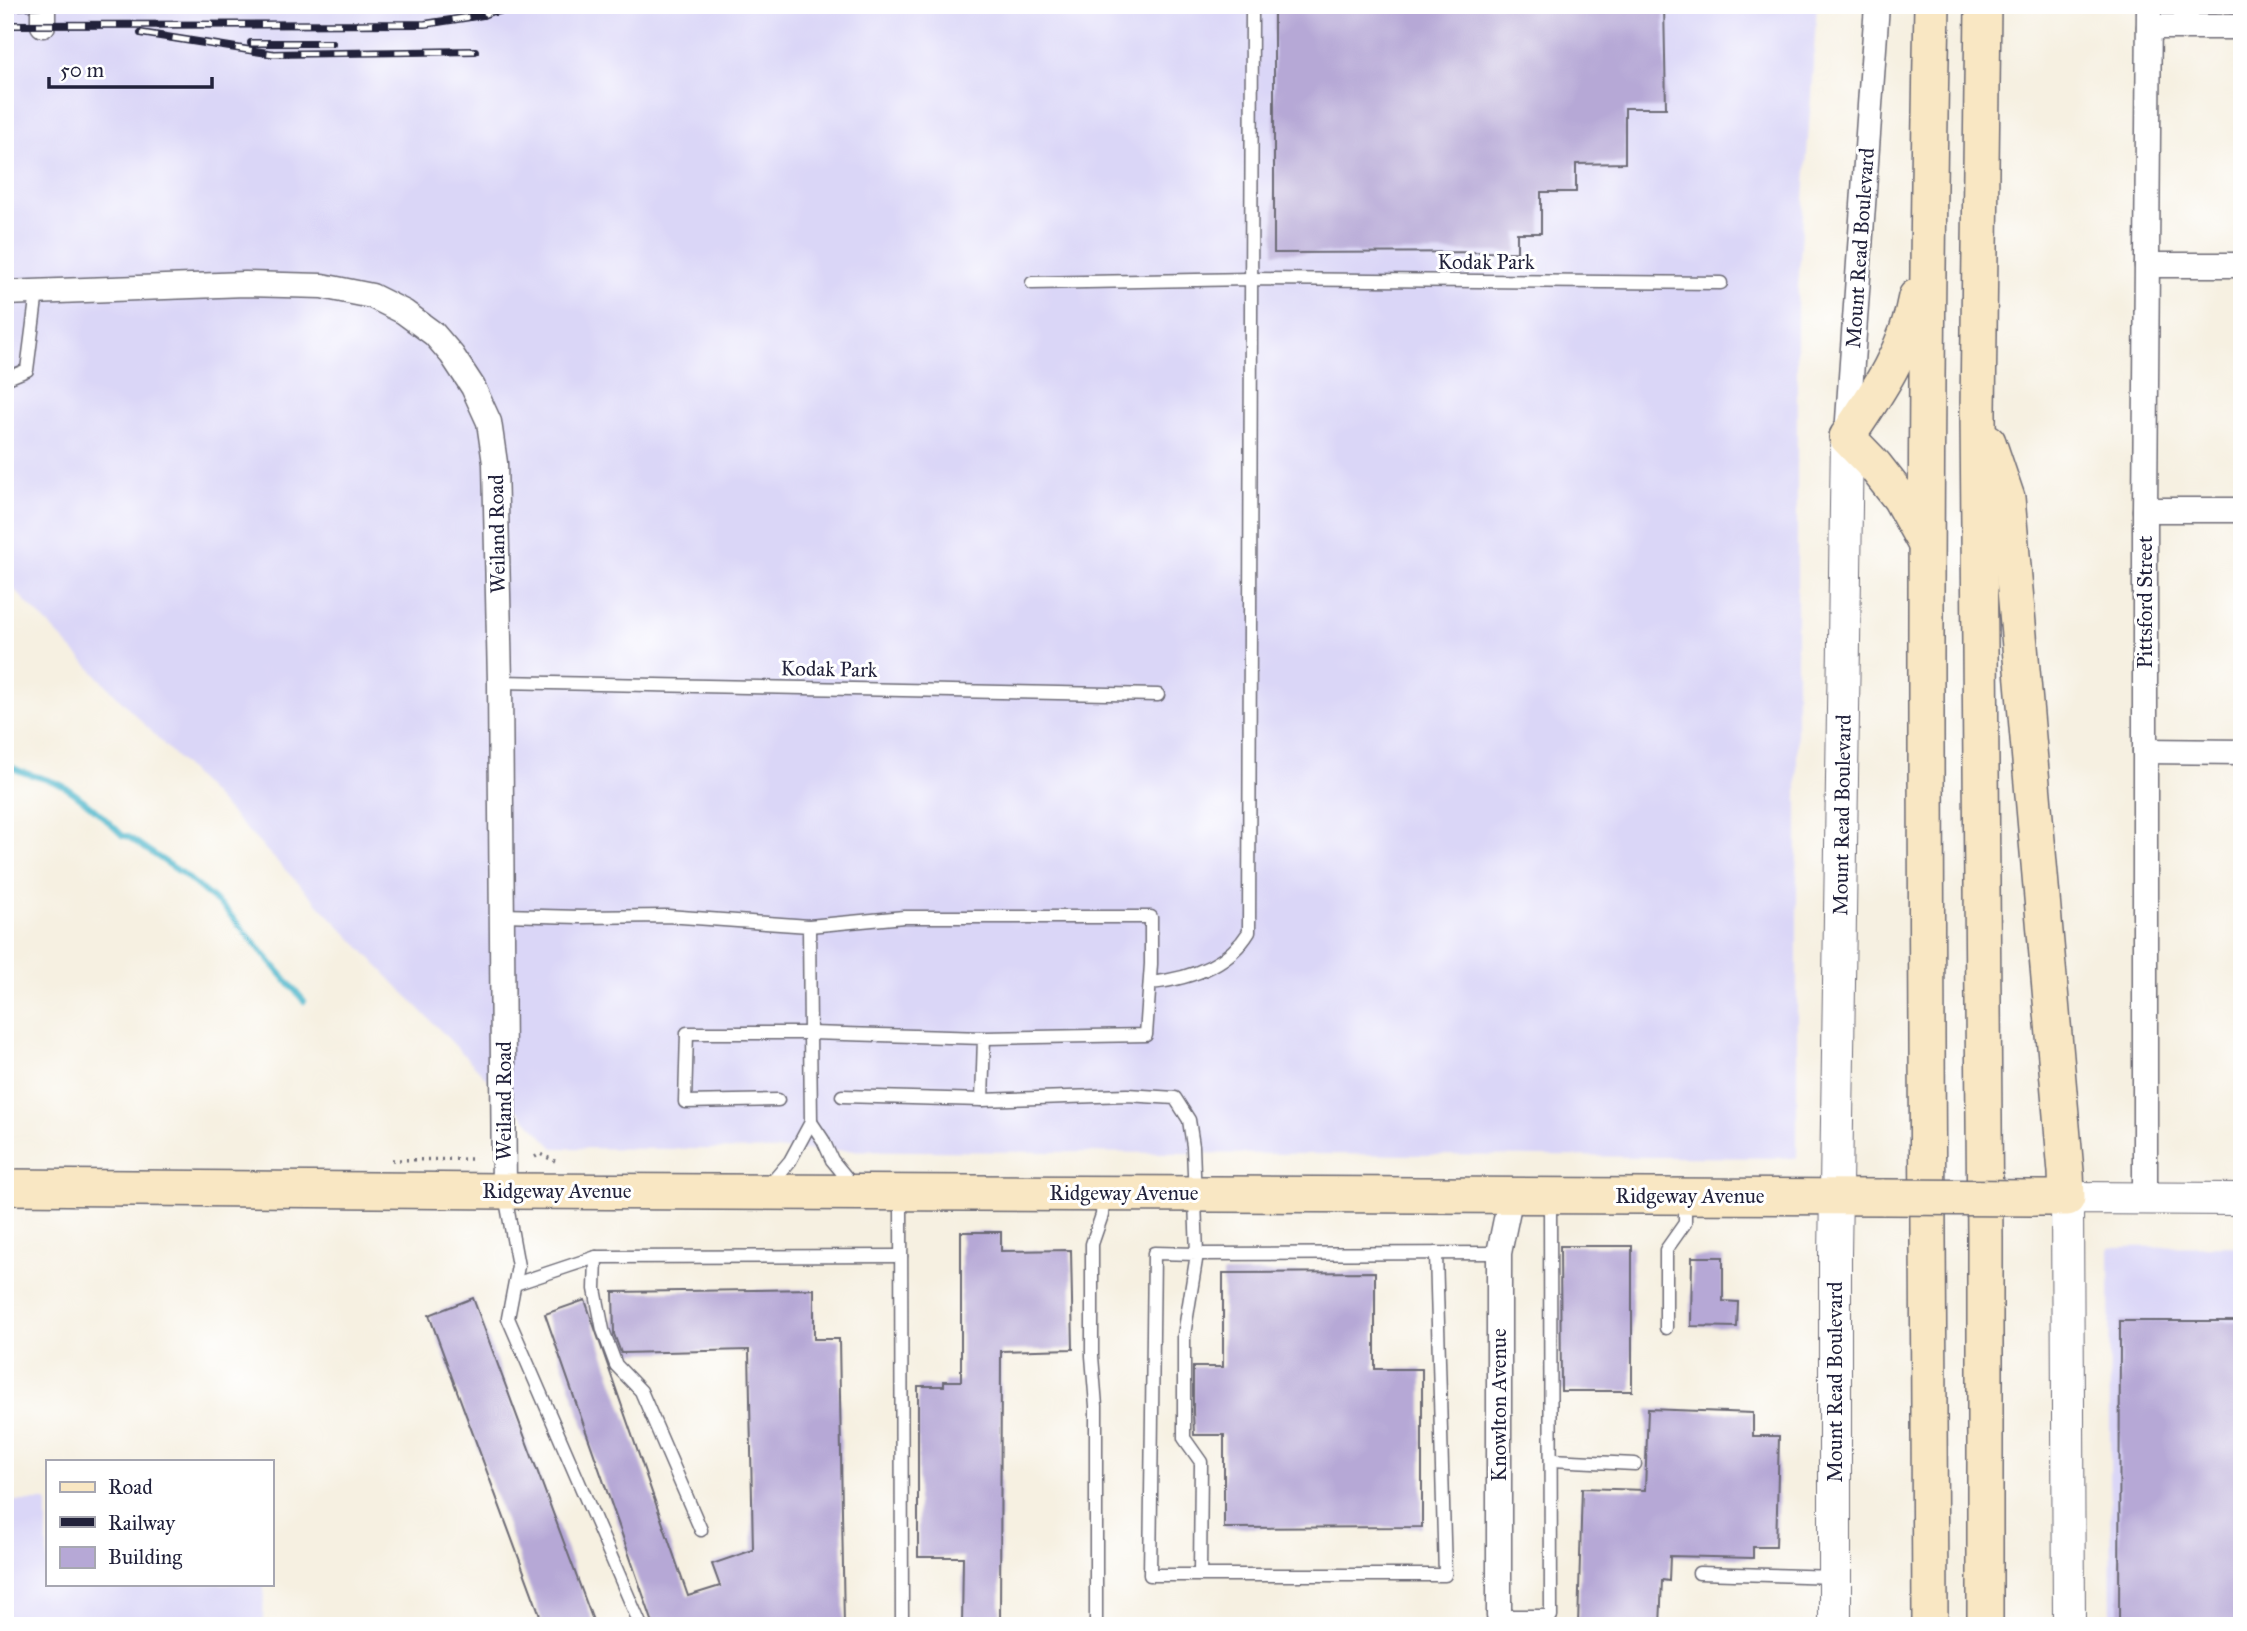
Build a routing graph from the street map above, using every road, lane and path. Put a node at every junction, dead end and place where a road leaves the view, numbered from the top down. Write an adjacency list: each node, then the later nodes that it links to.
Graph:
1 (1252, 5): 10 (lane)
2 (1877, 5): 17 (street, Mount Read Boulevard)
3 (1932, 5): 7 (main road)
4 (1983, 5): 16 (main road)
5 (2149, 16): 6 (street); 8 (street, Pittsford Street)
6 (2242, 27)
7 (1927, 224): 17 (main road); 20 (main road)
8 (2147, 265): 9 (street); 18 (street, Pittsford Street)
9 (2242, 265)
10 (1250, 279): 11 (lane, Kodak Park); 12 (lane, Kodak Park); 27 (lane)
11 (1032, 283)
12 (1721, 283)
13 (37, 292): 14 (street, Weiland Road); 15 (lane); 21 (street, Weiland Road)
14 (5, 293)
15 (5, 379)
16 (1978, 412): 45 (main road); 67 (main road)
17 (1847, 436): 20 (main road); 44 (street, Mount Read Boulevard)
18 (2145, 510): 19 (street); 23 (street, Pittsford Street)
19 (2242, 510)
20 (1926, 545): 66 (main road)
21 (500, 682): 22 (lane, Kodak Park); 25 (street, Weiland Road)
22 (1158, 695)
23 (2145, 751): 24 (street); 46 (street, Pittsford Street)
24 (2242, 752)
25 (503, 915): 26 (lane); 35 (street, Weiland Road)
26 (809, 926): 27 (lane); 28 (lane)
27 (1150, 983): 29 (lane)
28 (810, 1033): 29 (lane); 31 (lane); 33 (lane)
29 (984, 1038): 32 (lane)
30 (842, 1096): 32 (lane)
31 (778, 1100)
32 (982, 1100): 40 (lane)
33 (811, 1122): 36 (lane); 37 (lane)
34 (5, 1186): 35 (main road, Ridgeway Avenue)
35 (505, 1191): 36 (main road, Ridgeway Avenue); 53 (lane)
36 (764, 1192): 37 (main road, Ridgeway Avenue)
37 (859, 1192): 38 (main road, Ridgeway Avenue)
38 (901, 1193): 39 (main road, Ridgeway Avenue); 51 (lane)
39 (1103, 1193): 40 (main road, Ridgeway Avenue); 64 (lane)
40 (1194, 1194): 41 (main road, Ridgeway Avenue); 50 (lane)
41 (1511, 1195): 42 (main road, Ridgeway Avenue); 49 (street, Knowlton Avenue)
42 (1550, 1195): 43 (main road, Ridgeway Avenue); 55 (lane)
43 (1685, 1196): 44 (main road, Ridgeway Avenue); 54 (lane)
44 (1837, 1198): 45 (main road, Ridgeway Avenue, bridge); 60 (street, Mount Read Boulevard)
45 (2067, 1198): 46 (street, Ridgeway Avenue); 68 (street)
46 (2146, 1198): 47 (street, Ridgeway Avenue)
47 (2242, 1199)
48 (1436, 1253): 49 (lane); 50 (lane); 59 (lane)
49 (1499, 1253): 61 (street, Knowlton Avenue)
50 (1198, 1254): 59 (lane); 59 (lane)
51 (901, 1255): 52 (lane); 63 (lane)
52 (596, 1257): 53 (lane); 57 (lane)
53 (514, 1284): 62 (lane)
54 (1666, 1328)
55 (1551, 1460): 56 (lane); 61 (lane)
56 (1635, 1464)
57 (701, 1530)
58 (1699, 1573): 60 (lane)
59 (1200, 1576)
60 (1835, 1577): 65 (street, Mount Read Boulevard)
61 (1499, 1616)
62 (641, 1626)
63 (902, 1626)
64 (1096, 1626)
65 (1835, 1626)
66 (1930, 1626)
67 (1985, 1626)
68 (2069, 1626)

